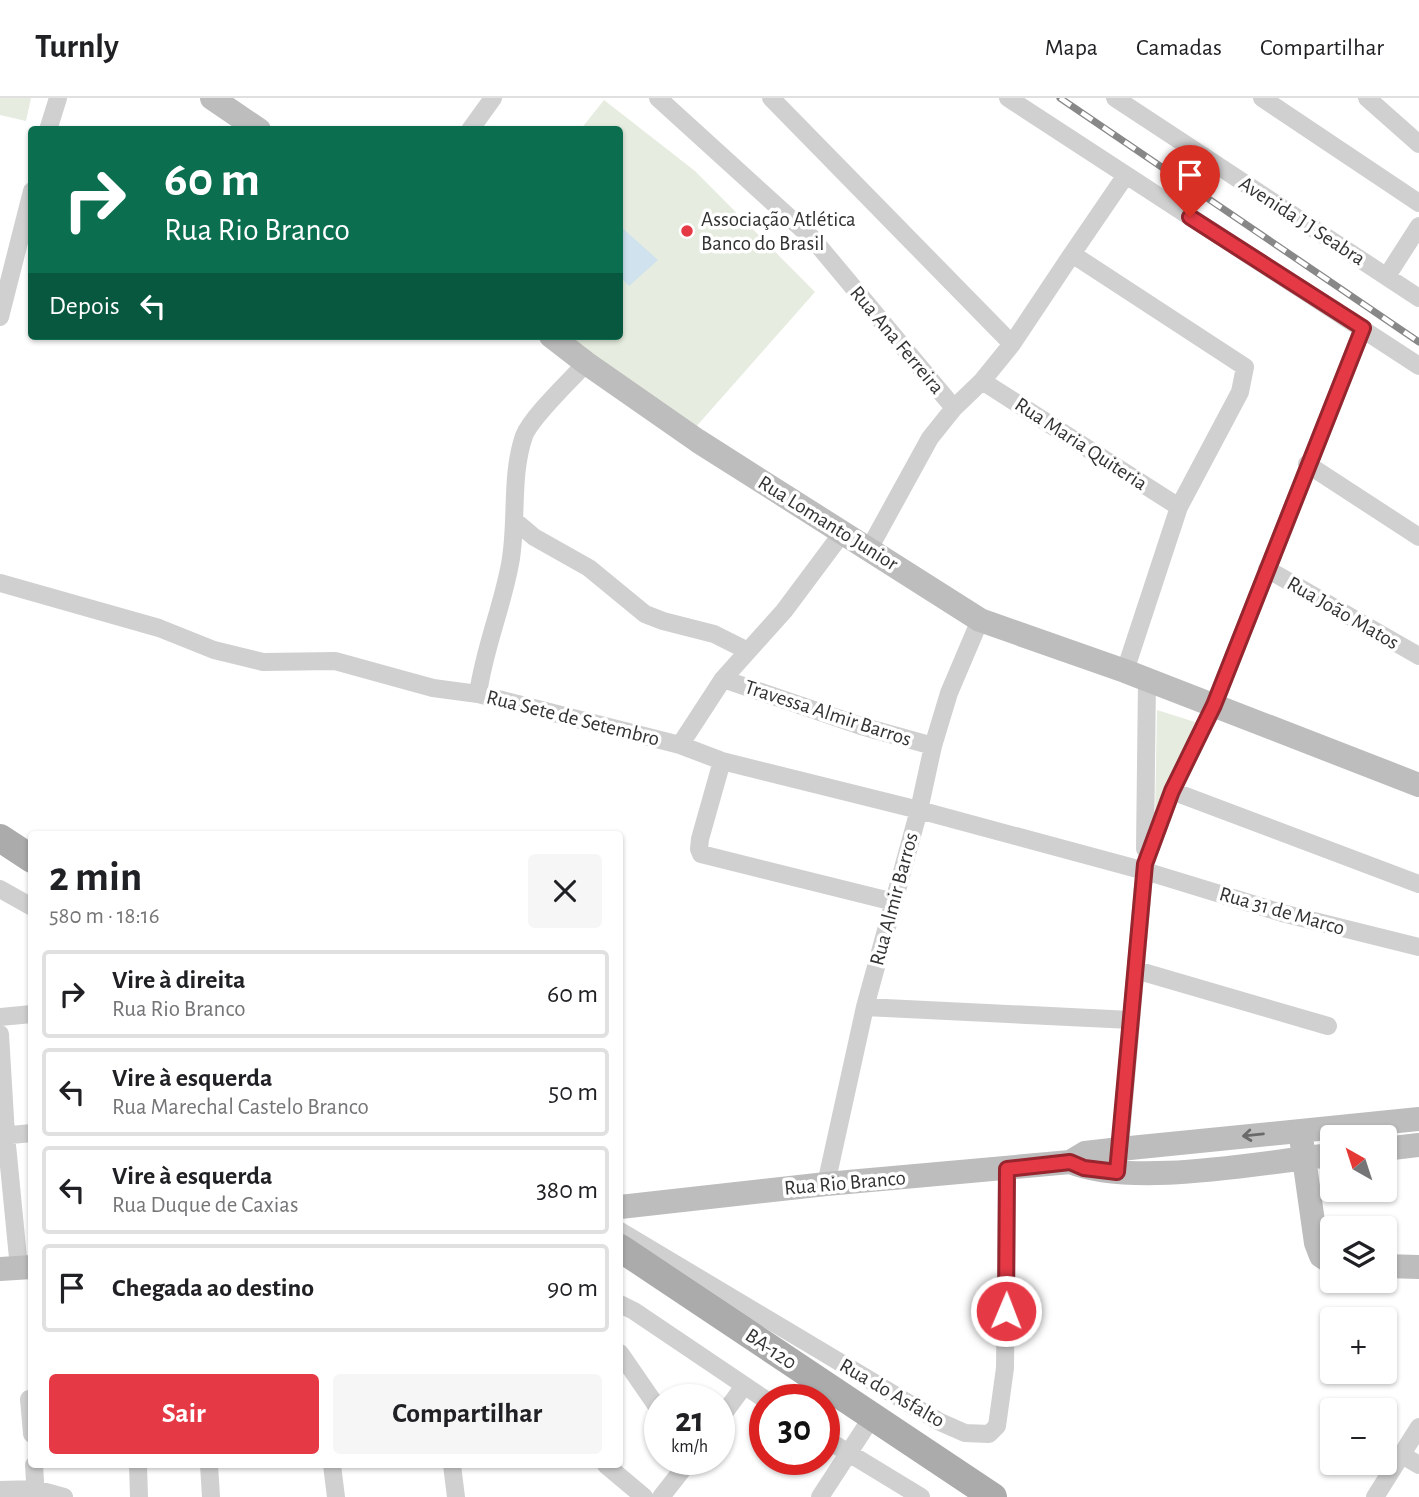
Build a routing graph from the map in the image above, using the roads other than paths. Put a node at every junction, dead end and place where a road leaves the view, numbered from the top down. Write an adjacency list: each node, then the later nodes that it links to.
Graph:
1 (58, 98): 10 (street)
2 (212, 98): 11 (street)
3 (493, 98): 12 (street)
4 (658, 98): 28 (street, Rua Ana Ferreira)
5 (771, 98): 24 (street)
6 (1008, 98): 14 (street)
7 (1115, 98): 19 (street, Avenida J J Seabra)
8 (1262, 98): 15 (street)
9 (1367, 98): 13 (street)
10 (49, 126)
11 (253, 126)
12 (473, 126)
13 (1419, 144)
14 (1126, 175): 18 (street); 22 (street)
15 (1415, 194)
16 (28, 207): 21 (street)
17 (1419, 226): 19 (street)
18 (1072, 254): 24 (street); 30 (street)
19 (1387, 276): 20 (street, Avenida J J Seabra)
20 (1419, 298)
21 (0, 317)
22 (1363, 328): 26 (street); 29 (street)
23 (556, 340): 25 (street, Rua Lomanto Junior)
24 (1012, 344): 27 (street)
25 (586, 363): 31 (street); 32 (street, Rua Lomanto Junior)
26 (1419, 366)
27 (982, 381): 28 (street); 30 (street, Rua Maria Quiteria)
28 (954, 408): 34 (street)
29 (1307, 464): 33 (street); 35 (street)
30 (1179, 507): 40 (street)
31 (514, 520): 38 (street); 42 (street)
32 (843, 532): 34 (street, Rua Lomanto Junior); 38 (street)
33 (1419, 537)
34 (869, 549): 37 (street, Rua Lomanto Junior)
35 (1267, 569): 39 (street, Rua João Matos); 43 (street)
36 (0, 583): 42 (street, Rua Sete de Setembro)
37 (980, 621): 40 (street, Rua Lomanto Junior); 45 (street, Rua Almir Barros)
38 (747, 651): 41 (street)
39 (1419, 656)
40 (1136, 676): 43 (street, Rua Lomanto Junior); 52 (street)
41 (723, 679): 44 (street); 45 (street, Travessa Almir Barros)
42 (478, 694): 44 (street, Rua Sete de Setembro)
43 (1214, 705): 47 (street); 48 (street)
44 (680, 745): 46 (street, Rua Sete de Setembro)
45 (933, 747): 49 (street, Rua Almir Barros)
46 (722, 761): 49 (street, Rua Sete de Setembro); 55 (street)
47 (1419, 785)
48 (1172, 791): 52 (street); 53 (street)
49 (919, 810): 52 (street, Rua Sete de Setembro); 55 (street, Rua Almir Barros)
50 (0, 838): 51 (main road)
51 (28, 856)
52 (1145, 868): 57 (street, Rua 31 de Marco); 58 (street)
53 (1419, 884)
54 (0, 889): 56 (street)
55 (894, 902): 59 (street, Rua Almir Barros)
56 (28, 905)
57 (1419, 947)
58 (1136, 970): 62 (street); 63 (street)
59 (865, 1007): 62 (street); 75 (street, Rua Almir Barros)
60 (28, 1014): 61 (street)
61 (0, 1017)
62 (1131, 1020): 73 (street)
63 (1328, 1026)
64 (0, 1034): 68 (street)
65 (1419, 1119): 66 (street, Rua Rio Branco)
66 (1301, 1129): 72 (street); 73 (street, Rua Rio Branco, one-way to 73)
67 (28, 1133): 68 (street)
68 (3, 1136): 82 (street)
69 (1419, 1145): 70 (street)
70 (1397, 1148)
71 (1320, 1156): 72 (street, Rua Rio Branco)
72 (1303, 1158): 73 (street, Rua Rio Branco); 79 (street)
73 (1118, 1160): 74 (street, Rua Rio Branco)
74 (1007, 1169): 75 (street, Rua Rio Branco); 77 (street, Rua do Asfalto)
75 (826, 1184): 76 (street, Rua Rio Branco)
76 (623, 1207)
77 (623, 1233)
78 (623, 1250): 89 (main road, BA-120 / BA-120)
79 (1320, 1252)
80 (1397, 1266): 81 (street)
81 (1419, 1267)
82 (17, 1268)
83 (623, 1306): 85 (street)
84 (623, 1357): 86 (street)
85 (744, 1386): 87 (street); 88 (street)
86 (644, 1388)
87 (749, 1389)
88 (735, 1398)
89 (872, 1417): 92 (street); 113 (main road, BA-120 / BA-120)
90 (1419, 1427): 93 (street)
91 (840, 1449): 92 (street)
92 (848, 1454): 111 (street); 112 (street)
93 (1402, 1455): 94 (street); 114 (street)
94 (1419, 1465)
95 (34, 1468): 103 (street)
96 (138, 1468): 105 (street)
97 (209, 1468): 106 (street)
98 (332, 1468): 107 (street)
99 (452, 1468): 108 (street)
100 (610, 1468): 109 (street)
101 (678, 1475): 110 (street)
102 (0, 1490): 103 (street)
103 (36, 1493): 104 (street)
104 (64, 1497)
105 (139, 1497)
106 (211, 1497)
107 (336, 1497)
108 (456, 1497)
109 (644, 1497)
110 (661, 1497)
111 (820, 1497)
112 (921, 1497)
113 (993, 1497)
114 (1375, 1497)

